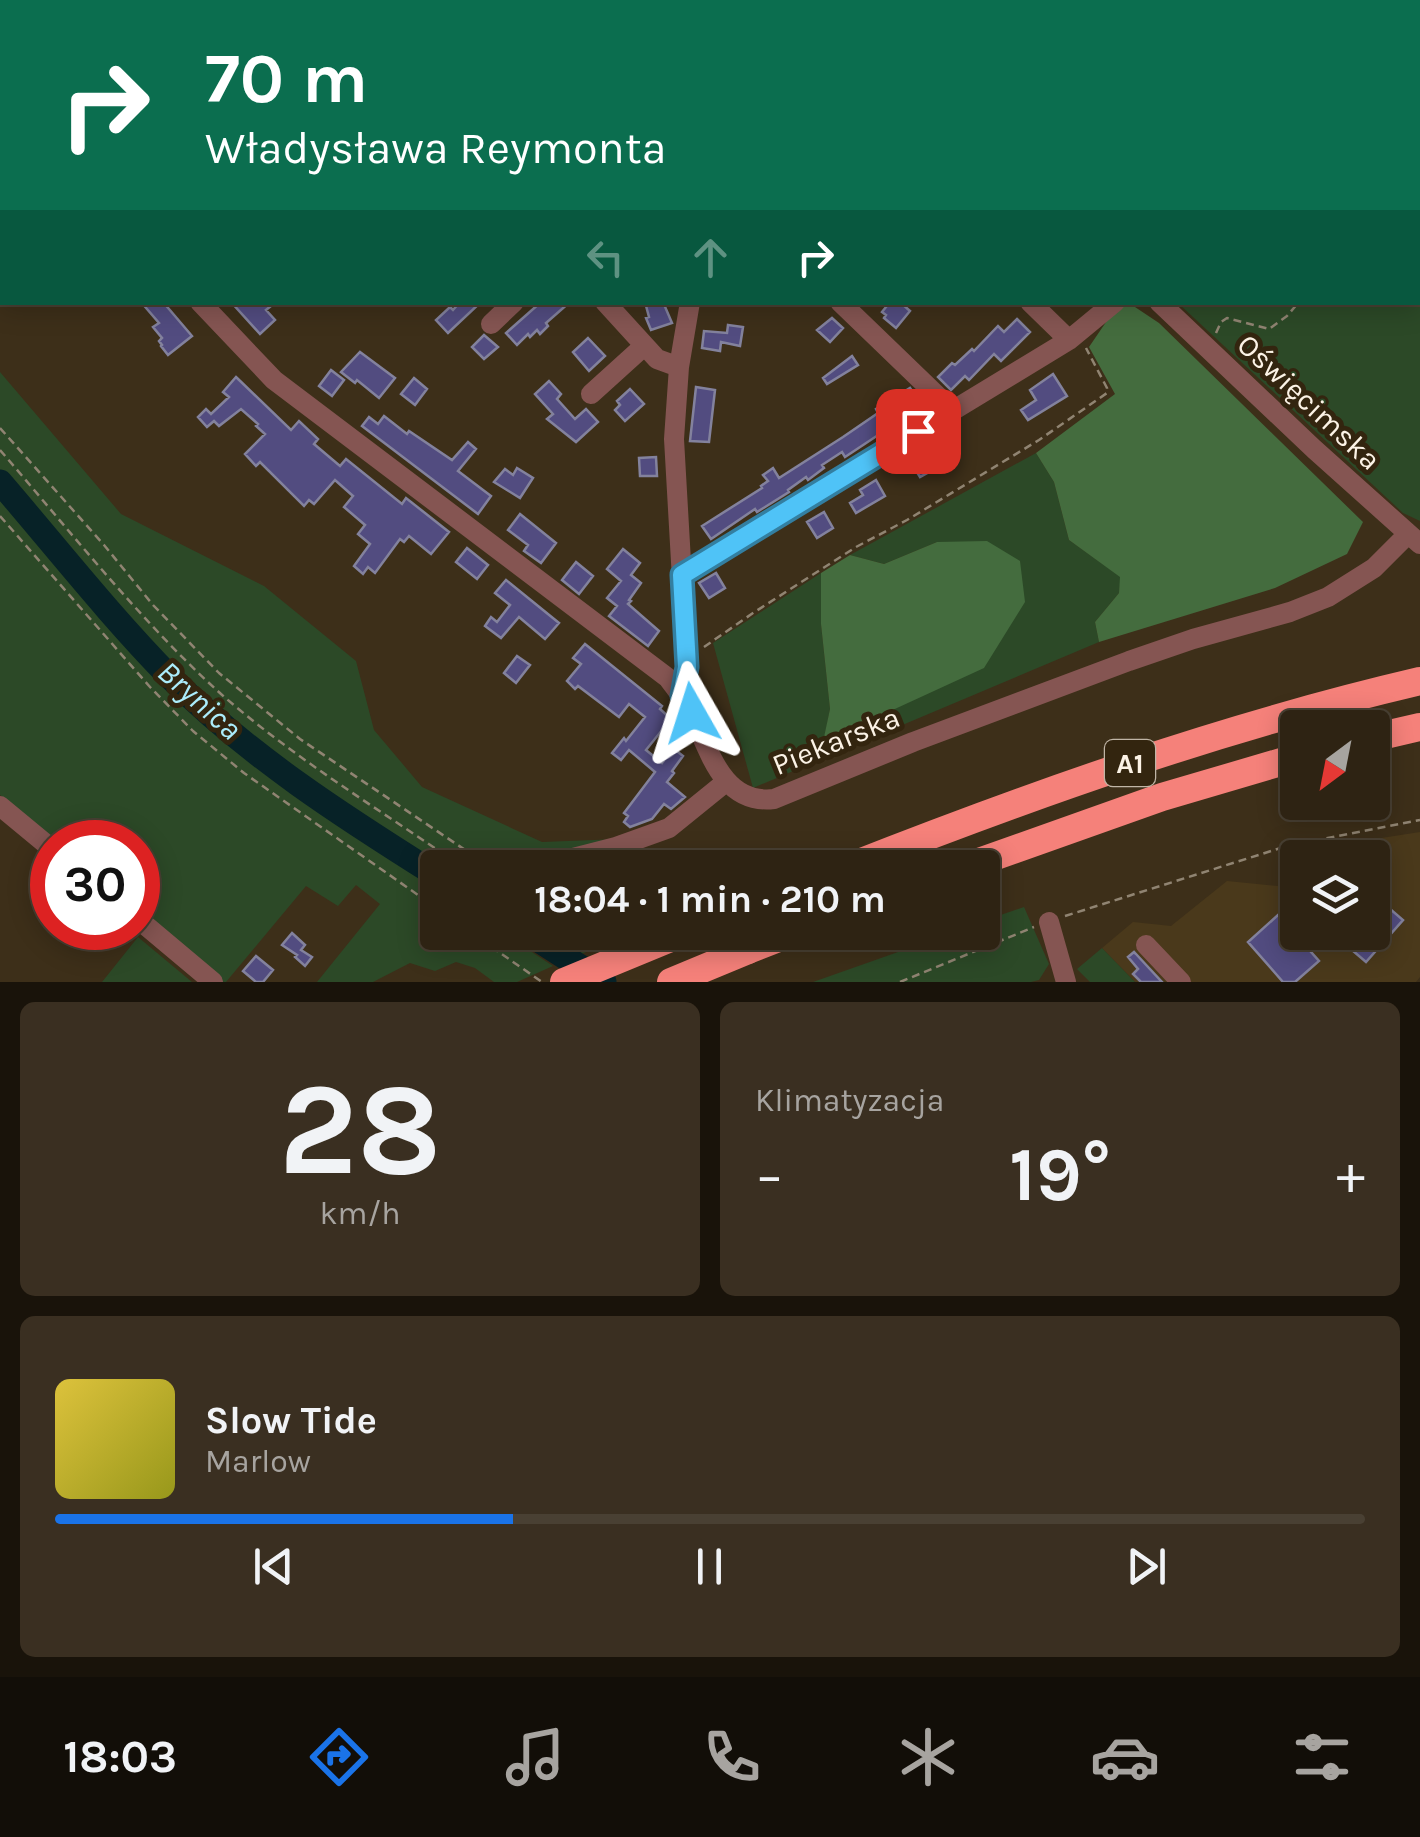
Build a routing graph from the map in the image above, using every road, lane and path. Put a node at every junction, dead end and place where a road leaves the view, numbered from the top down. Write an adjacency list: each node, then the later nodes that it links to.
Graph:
1 (203, 305): 24 (street)
2 (511, 305): 10 (street)
3 (608, 305): 13 (street)
4 (689, 305): 14 (street)
5 (843, 305): 16 (street)
6 (1034, 305): 11 (street)
7 (1110, 305): 11 (street)
8 (1162, 305): 20 (street, Oświęcimska)
9 (1297, 305): 12 (path)
10 (491, 324)
11 (1073, 337): 16 (street); 22 (path)
12 (1216, 340)
13 (644, 346): 14 (street); 15 (street)
14 (679, 367): 21 (street)
15 (591, 394)
16 (952, 410): 21 (street)
17 (0, 428): 33 (path)
18 (0, 450): 32 (path)
19 (0, 516): 37 (path)
20 (1414, 539): 28 (street, Piekarska)
21 (682, 575): 22 (street)
22 (686, 660): 24 (street)
23 (1420, 682): 35 (highway, A1)
24 (682, 696): 28 (street)
25 (1420, 727): 26 (highway)
26 (1390, 734)
27 (1280, 763): 36 (highway, A1)
28 (727, 781): 34 (street)
29 (0, 806): 31 (street)
30 (1420, 820): 38 (path)
31 (30, 831)
32 (437, 850)
33 (465, 850)
34 (605, 850)
35 (893, 850)
36 (1000, 855)
37 (420, 896)
38 (1049, 922): 48 (path); 49 (street)
39 (160, 937): 44 (street)
40 (1146, 946): 50 (street)
41 (496, 950): 45 (path)
42 (641, 950): 46 (highway, bridge)
43 (748, 950): 47 (highway, bridge)
44 (213, 982)
45 (542, 982)
46 (564, 982)
47 (671, 982)
48 (900, 982)
49 (1066, 982)
50 (1181, 982)

